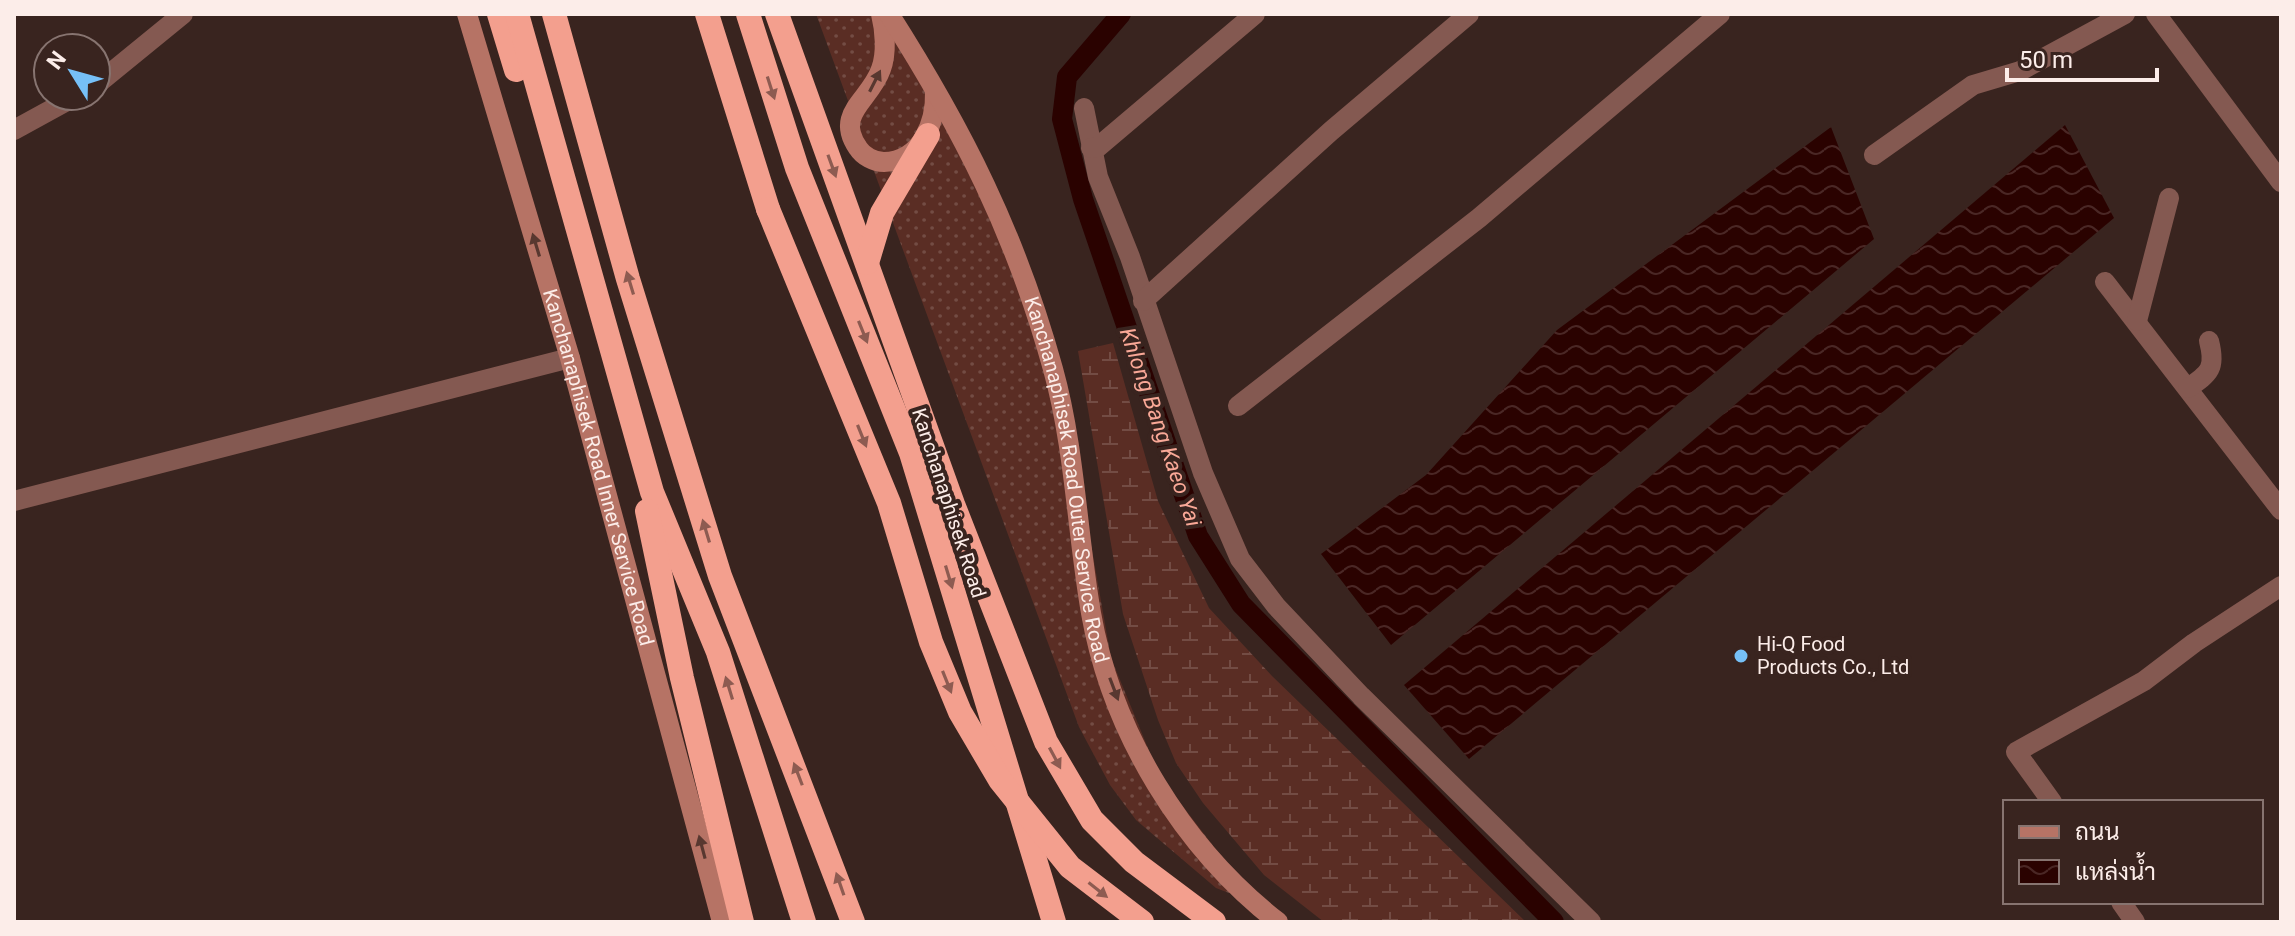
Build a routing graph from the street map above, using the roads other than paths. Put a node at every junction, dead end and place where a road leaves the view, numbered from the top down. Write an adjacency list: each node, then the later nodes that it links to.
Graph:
1 (183, 14): 16 (street)
2 (467, 14): 31 (main road, Kanchanaphisek Road Inner Service Road, one-way to 2)
3 (499, 14): 41 (highway)
4 (517, 14): 34 (highway)
5 (554, 14): 44 (highway, one-way to 5)
6 (707, 14): 46 (highway, one-way to 46, bridge)
7 (748, 14): 45 (highway, Kanchanaphisek Road, one-way to 45)
8 (777, 14): 26 (highway, one-way to 26)
9 (881, 14): 21 (main road, one-way to 9)
10 (889, 14): 17 (main road, Kanchanaphisek Road Outer Service Road)
11 (1255, 14): 22 (street)
12 (1469, 14): 28 (street)
13 (1720, 14): 33 (street)
14 (2125, 14): 23 (street)
15 (2156, 14): 24 (street)
16 (112, 72)
17 (935, 87): 21 (main road); 48 (main road, Kanchanaphisek Road Outer Service Road, one-way to 48)
18 (1084, 108): 22 (street)
19 (47, 112): 20 (street)
20 (14, 130)
21 (928, 135): 26 (highway)
22 (1091, 148): 28 (street)
23 (1874, 155)
24 (2281, 182)
25 (2169, 198): 29 (street)
26 (867, 263): 47 (highway, one-way to 47)
27 (2105, 282): 29 (street)
28 (1143, 301): 49 (street)
29 (2137, 321): 32 (street)
30 (2209, 341): 32 (street)
31 (570, 358): 35 (street); 40 (main road, Kanchanaphisek Road Inner Service Road, one-way to 31)
32 (2188, 388): 36 (street)
33 (1238, 406)
34 (652, 492): 42 (highway); 43 (highway, one-way to 34)
35 (14, 501)
36 (2281, 510)
37 (2281, 586): 38 (street)
38 (2051, 800)
39 (2122, 904): 50 (street)
40 (722, 922)
41 (742, 922)
42 (753, 922)
43 (804, 922)
44 (853, 922)
45 (1054, 922)
46 (1142, 922)
47 (1213, 922)
48 (1278, 922)
49 (1591, 922)
50 (2135, 922)

